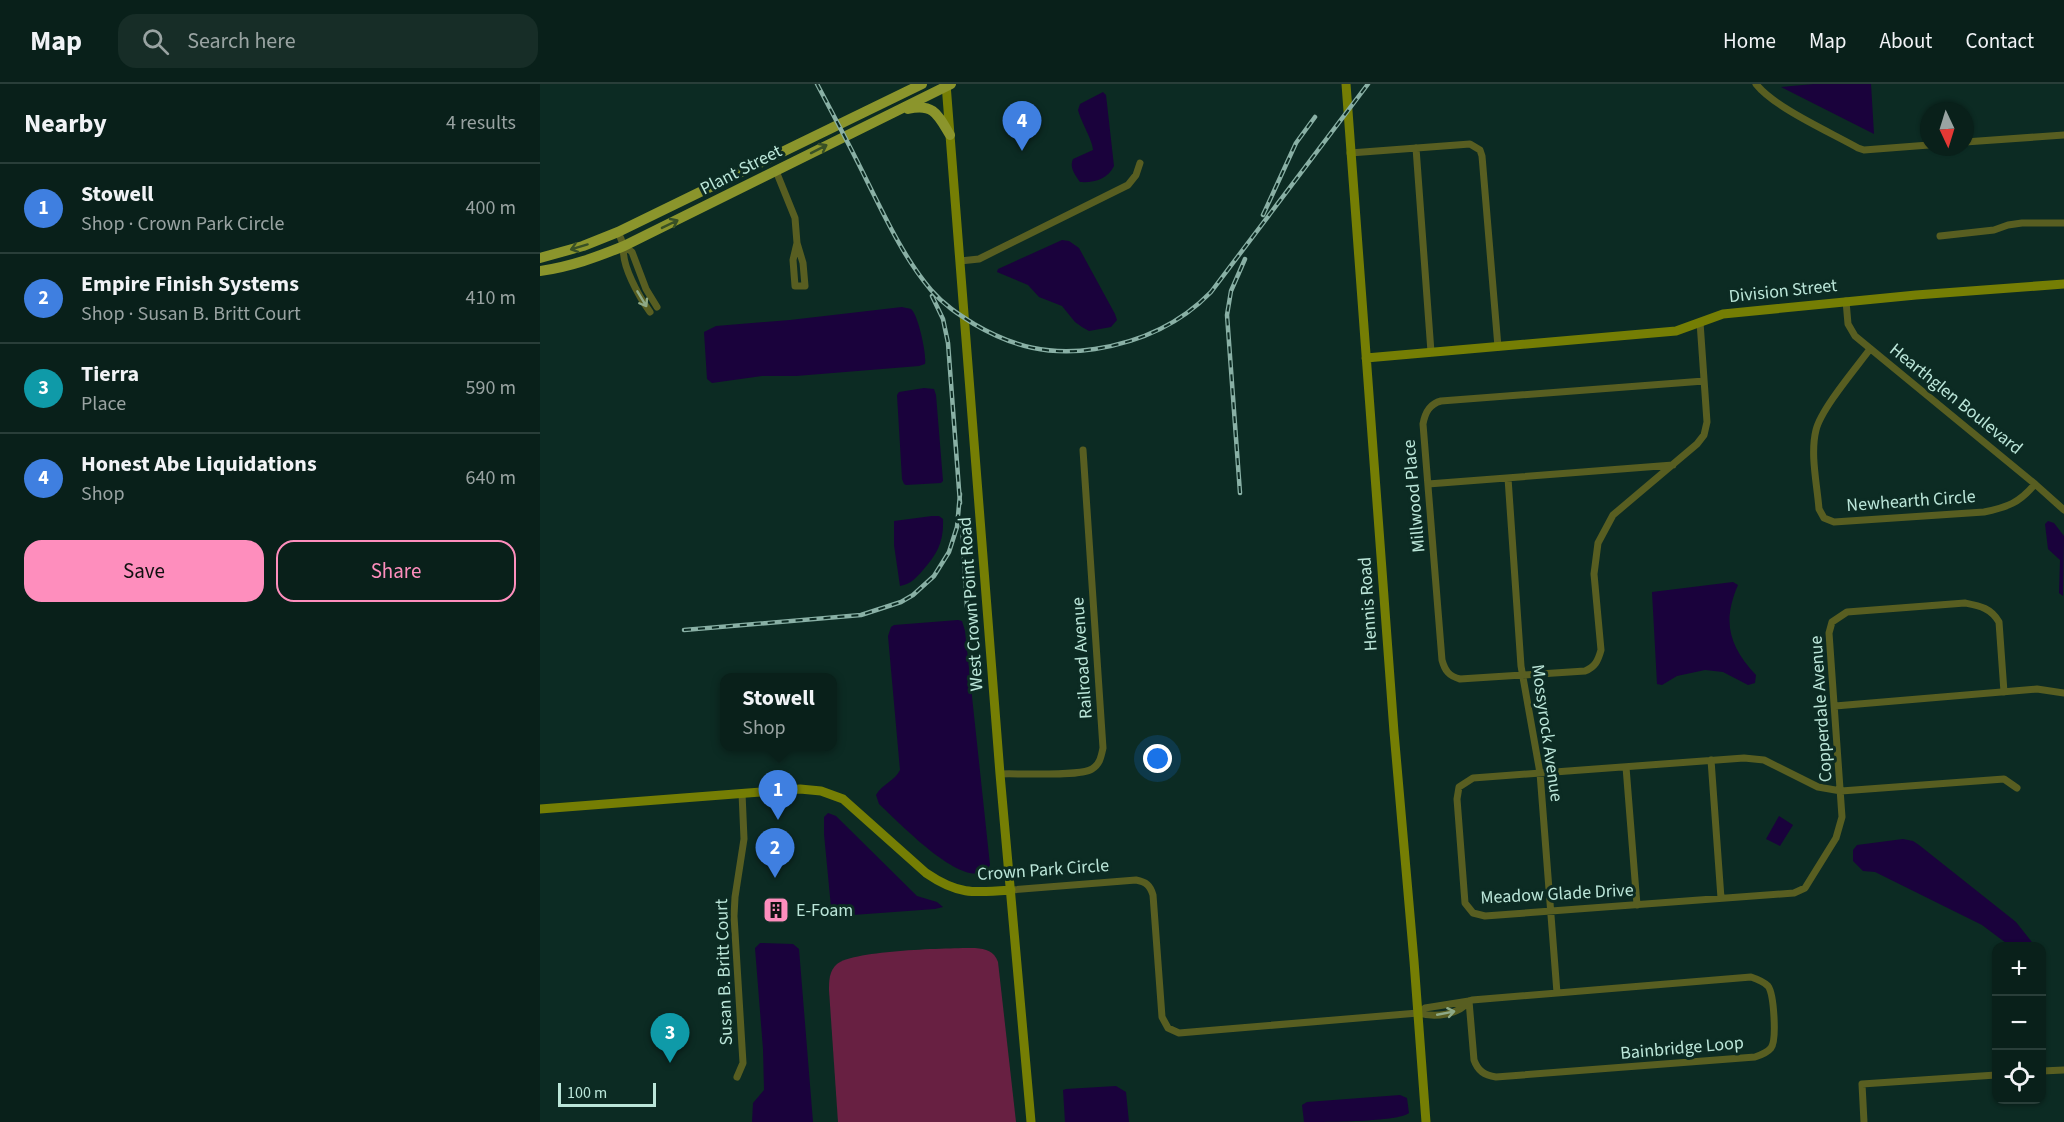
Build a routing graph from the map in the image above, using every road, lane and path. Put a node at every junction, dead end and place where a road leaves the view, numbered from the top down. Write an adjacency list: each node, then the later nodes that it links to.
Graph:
1 (922, 84): 11 (main road, Plant Street)
2 (1346, 84): 12 (street, Hennis Road)
3 (1756, 84): 9 (street)
4 (948, 85): 5 (main road, Plant Street); 6 (street, West Crown Point Road)
5 (891, 114): 6 (main road); 15 (main road, Plant Street, one-way to 5)
6 (950, 135): 23 (street, West Crown Point Road)
7 (2064, 135): 8 (street)
8 (1974, 141)
9 (1920, 146)
10 (1416, 148): 12 (street); 30 (street); 32 (street)
11 (784, 152): 14 (main road, Plant Street); 15 (main road)
12 (1350, 153): 33 (street, Hennis Road)
13 (1140, 163): 23 (street)
14 (758, 164): 16 (main road); 18 (main road, Plant Street)
15 (776, 171): 16 (main road, Plant Street); 20 (street)
16 (748, 185): 21 (main road, Plant Street, one-way to 16)
17 (2064, 223): 19 (street)
18 (618, 232): 21 (street); 22 (main road, Plant Street, one-way to 22)
19 (1940, 236)
20 (797, 243): 20 (street)
21 (624, 246): 24 (main road, Plant Street); 27 (street); 28 (street, one-way to 28)
22 (540, 258)
23 (960, 261): 48 (street, West Crown Point Road)
24 (540, 271)
25 (2064, 284): 26 (street, Division Street)
26 (1846, 301): 29 (street, Division Street); 31 (street, Hearthglen Boulevard)
27 (657, 307)
28 (650, 312)
29 (1700, 322): 30 (street, Division Street); 34 (street, Millwood Place)
30 (1498, 347): 32 (street, Division Street)
31 (1870, 349): 39 (street, Hearthglen Boulevard); 39 (street, Newhearth Circle)
32 (1431, 352): 33 (street, Division Street)
33 (1366, 358): 59 (street, Hennis Road)
34 (1704, 381): 36 (street, Millwood Place); 38 (street, Millwood Place)
35 (1083, 450): 48 (street, Railroad Avenue)
36 (1673, 465): 37 (street); 41 (street, Millwood Place)
37 (1508, 478): 38 (street); 41 (street, Mossyrock Avenue)
38 (1428, 484): 41 (street, Millwood Place)
39 (2035, 484): 40 (street, Hearthglen Boulevard)
40 (2064, 510)
41 (1523, 676): 47 (street, Mossyrock Avenue)
42 (2004, 692): 43 (street); 44 (street); 44 (street, Copperdale Avenue)
43 (2064, 693)
44 (1835, 706): 50 (street, Copperdale Avenue)
45 (1711, 760): 46 (street, Meadow Glade Drive); 50 (street, Meadow Glade Drive); 54 (street)
46 (1626, 767): 47 (street, Meadow Glade Drive); 55 (street)
47 (1540, 773): 56 (street, Mossyrock Avenue); 56 (street, Meadow Glade Drive)
48 (1000, 774): 53 (street, West Crown Point Road)
49 (2017, 788): 50 (street)
50 (1841, 791): 54 (street, Meadow Glade Drive)
51 (741, 793): 52 (street, Crown Park Circle); 53 (street, Crown Park Circle); 63 (street, Susan B. Britt Court)
52 (540, 809)
53 (1011, 890): 59 (street, Crown Park Circle); 64 (street, West Crown Point Road)
54 (1721, 898): 55 (street, Meadow Glade Drive)
55 (1637, 905): 56 (street, Meadow Glade Drive)
56 (1550, 912): 57 (street, Mossyrock Avenue)
57 (1557, 993): 58 (street, Bainbridge Loop); 58 (street, Bainbridge Loop)
58 (1469, 1001): 59 (street, Bainbridge Loop)
59 (1418, 1014): 65 (street, Hennis Road)
60 (2064, 1070): 61 (street)
61 (2046, 1071)
62 (1992, 1075): 66 (street)
63 (737, 1077)
64 (1031, 1122)
65 (1426, 1122)
66 (1864, 1122)

